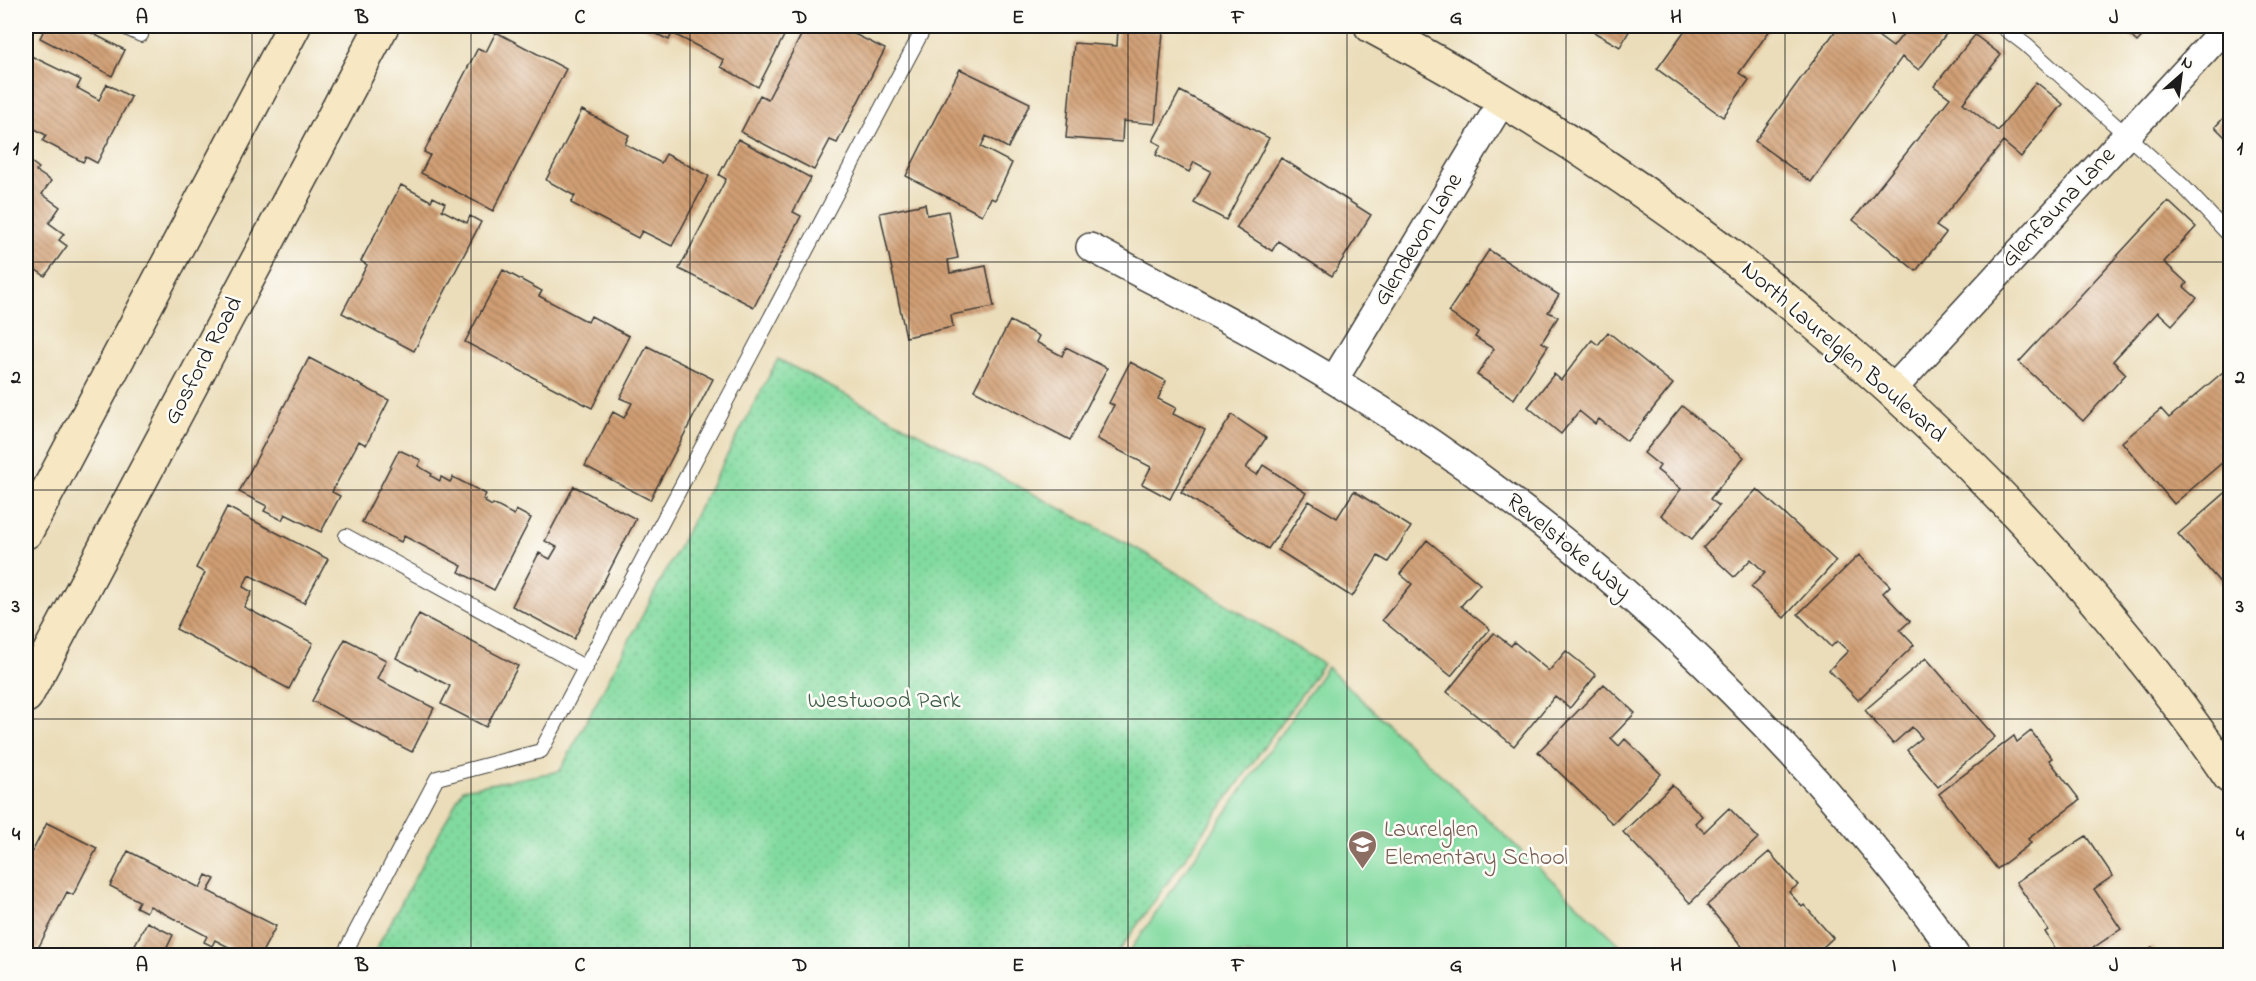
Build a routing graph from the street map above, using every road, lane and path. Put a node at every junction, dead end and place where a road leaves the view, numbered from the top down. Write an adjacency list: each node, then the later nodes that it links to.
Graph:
1 (122, 26): 8 (lane)
2 (294, 26): 15 (main road)
3 (382, 26): 18 (main road, Gosford Road)
4 (925, 26): 17 (lane)
5 (1371, 26): 9 (main road, North Laurelglen Boulevard)
6 (2001, 26): 10 (lane)
7 (2227, 26): 10 (street, Glenfauna Lane)
8 (141, 35)
9 (1503, 100): 13 (street, Glendevon Lane); 14 (main road, North Laurelglen Boulevard)
10 (2126, 135): 11 (lane); 14 (street, Glenfauna Lane)
11 (2230, 236)
12 (1090, 247): 13 (street, Revelstoke Way)
13 (1334, 380): 21 (street, Revelstoke Way)
14 (1892, 390): 19 (main road, North Laurelglen Boulevard)
15 (26, 532)
16 (346, 536): 17 (lane)
17 (586, 668): 20 (lane)
18 (26, 696)
19 (2230, 777)
20 (343, 956)
21 (1956, 956)

